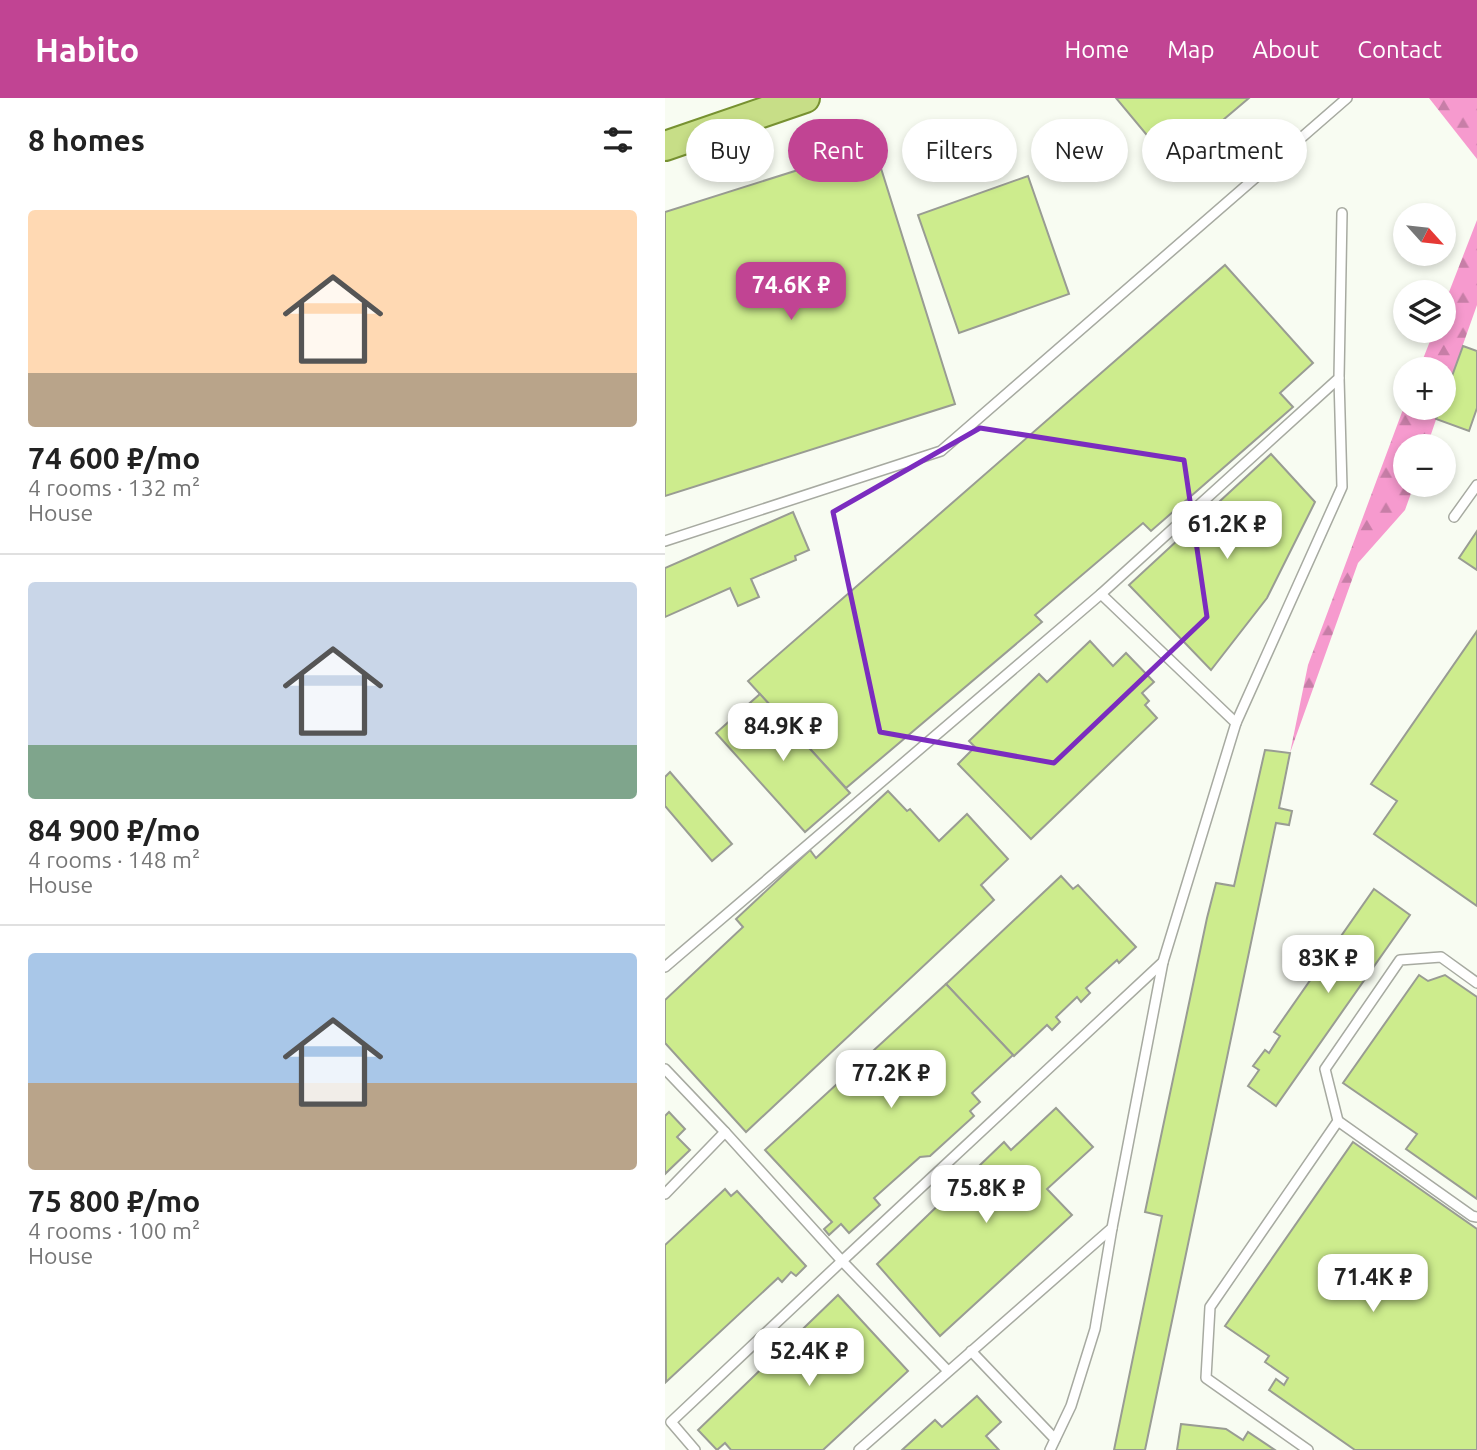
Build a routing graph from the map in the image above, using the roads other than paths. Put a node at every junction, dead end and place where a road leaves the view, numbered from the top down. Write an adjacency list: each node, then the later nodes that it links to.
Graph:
1 (805, 98): 3 (main road)
2 (1347, 98): 8 (lane)
3 (665, 146)
4 (1342, 213): 5 (lane)
5 (1339, 378): 9 (lane); 10 (lane)
6 (1477, 485): 7 (lane)
7 (1454, 517)
8 (665, 541)
9 (1101, 594): 10 (lane); 12 (lane)
10 (1236, 723): 11 (lane)
11 (1163, 962): 19 (lane); 20 (lane)
12 (665, 967)
13 (1477, 983): 15 (lane)
14 (665, 1069): 16 (lane)
15 (1338, 1121): 18 (lane); 28 (lane)
16 (726, 1132): 17 (lane); 20 (lane)
17 (665, 1194)
18 (1477, 1217)
19 (1112, 1228): 21 (lane); 24 (lane)
20 (842, 1261): 22 (lane); 23 (lane)
21 (971, 1351): 22 (lane); 24 (lane)
22 (947, 1371): 26 (lane)
23 (668, 1423): 25 (lane)
24 (1055, 1439): 27 (lane)
25 (695, 1450)
26 (859, 1450)
27 (1050, 1450)
28 (1308, 1450)

